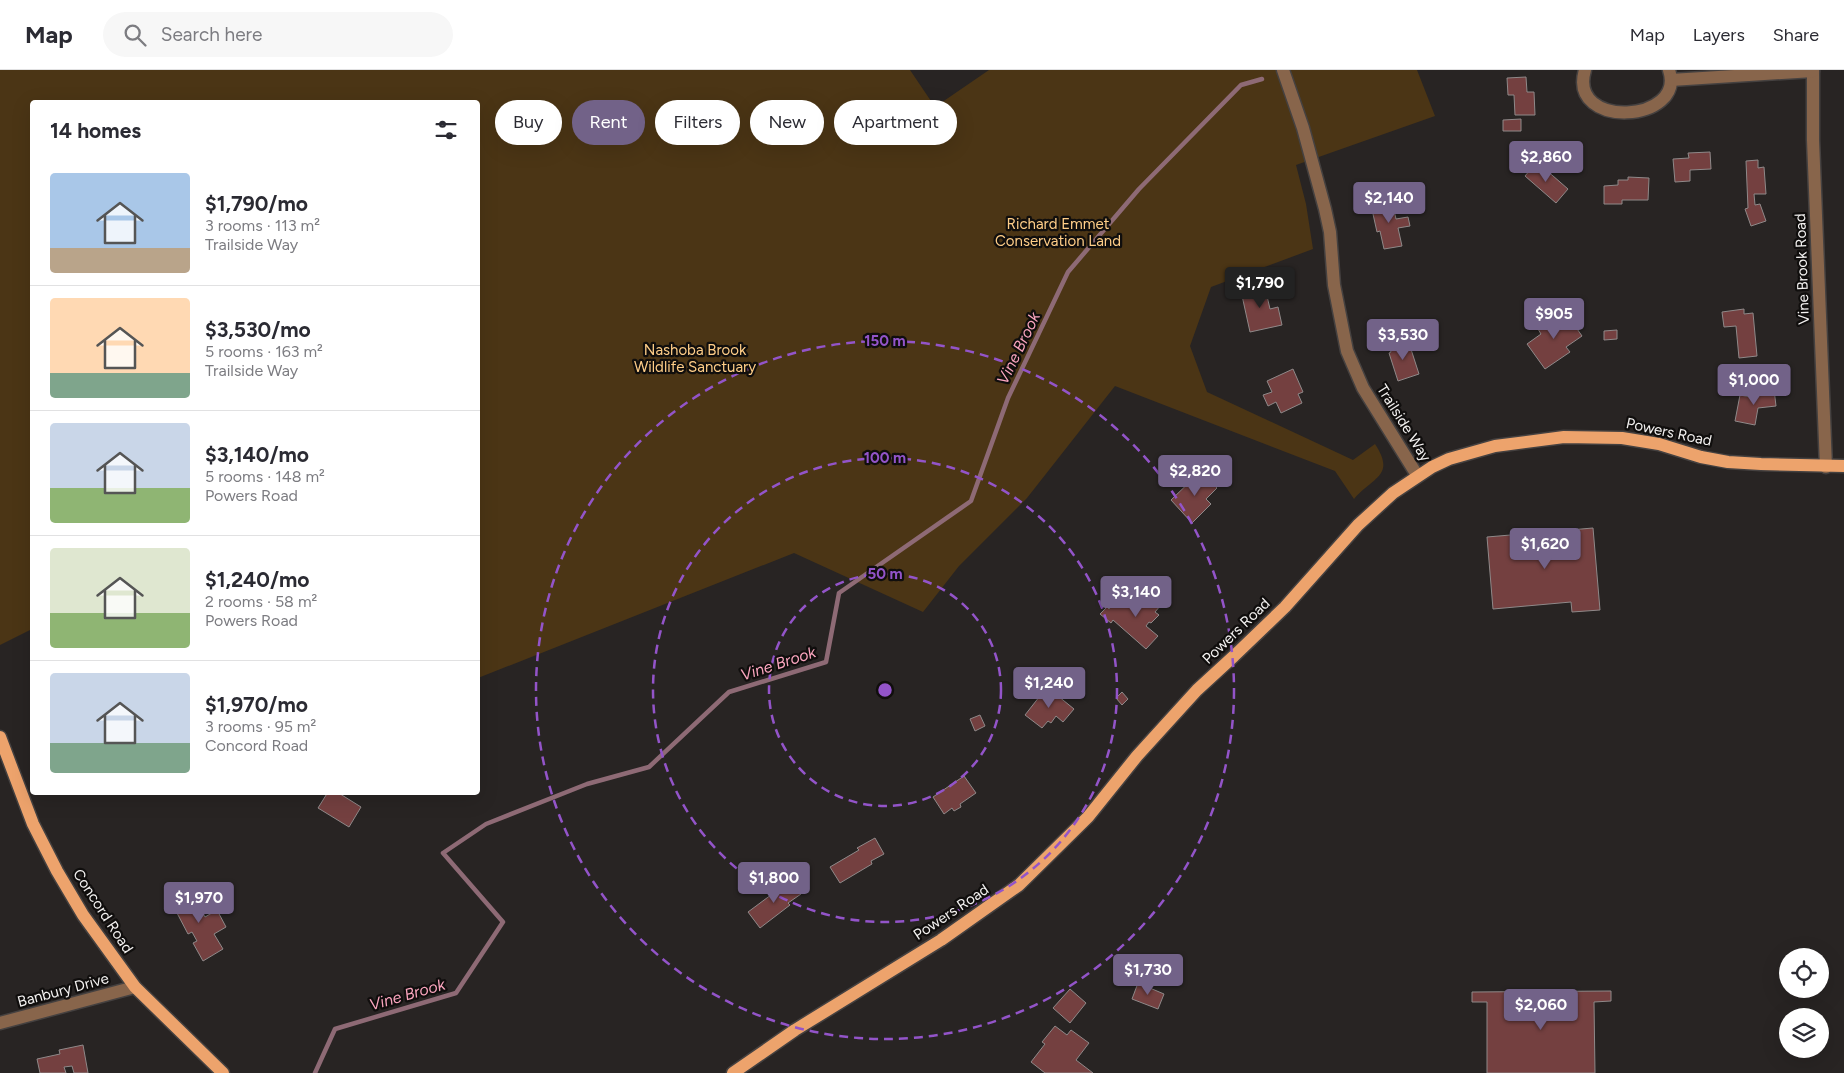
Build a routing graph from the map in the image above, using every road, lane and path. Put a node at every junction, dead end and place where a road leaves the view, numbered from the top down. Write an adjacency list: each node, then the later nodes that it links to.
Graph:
1 (1283, 70): 7 (street, Trailside Way)
2 (1586, 70): 4 (street)
3 (1813, 70): 4 (street); 5 (street, Vine Brook Road)
4 (1670, 75)
5 (1826, 466): 6 (main road, Powers Road); 7 (main road, Powers Road)
6 (1844, 466)
7 (1417, 476): 12 (main road, Powers Road)
8 (0, 737): 9 (main road, Concord Road)
9 (135, 987): 10 (street, Banbury Drive); 11 (main road, Concord Road)
10 (0, 1023)
11 (223, 1073)
12 (733, 1073)

